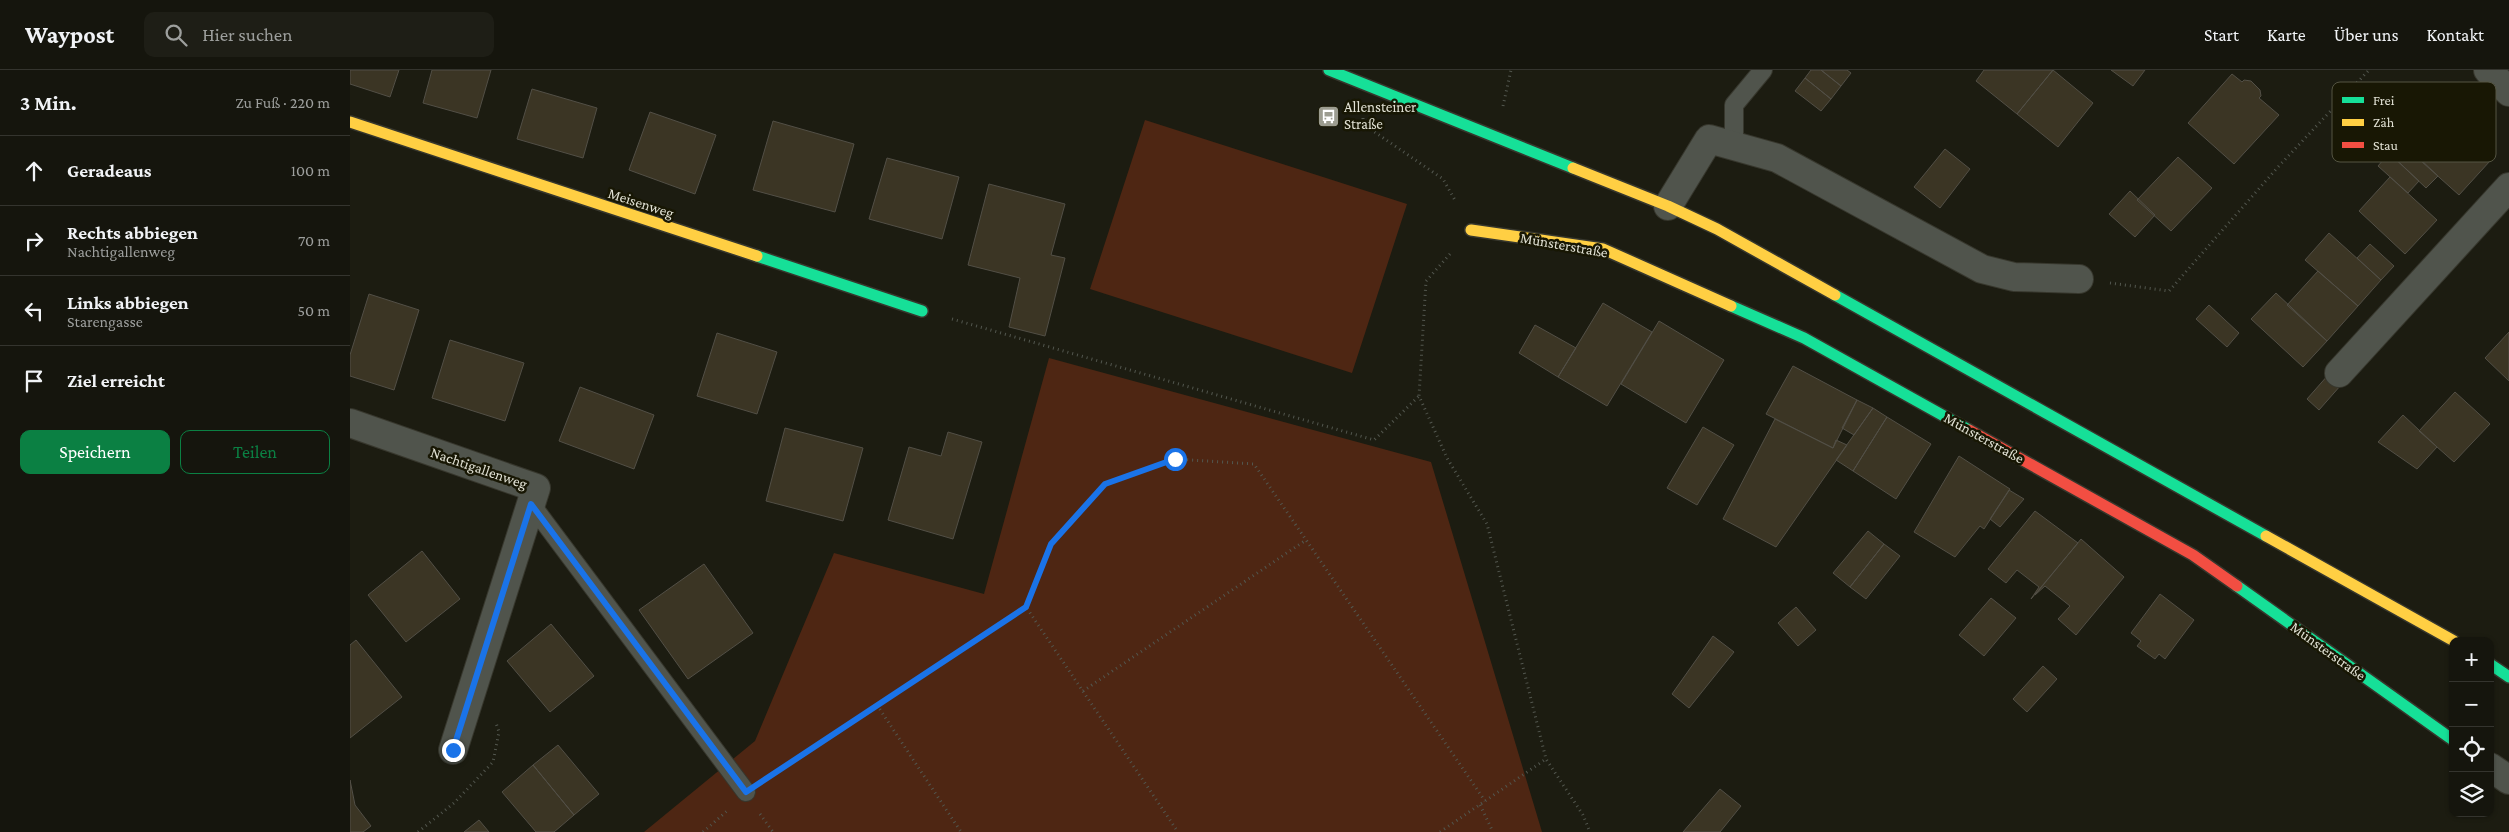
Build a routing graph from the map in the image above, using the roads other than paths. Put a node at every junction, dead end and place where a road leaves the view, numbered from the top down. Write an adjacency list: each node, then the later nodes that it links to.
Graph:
1 (1329, 70): 8 (street)
2 (1763, 70): 6 (lane)
3 (2488, 70): 4 (street)
4 (2509, 92)
5 (350, 122): 11 (street, Meisenweg)
6 (1734, 146): 8 (street); 10 (street)
7 (2509, 187): 12 (street)
8 (1668, 206): 15 (street)
9 (1471, 230): 18 (street, Münsterstraße)
10 (2079, 279)
11 (922, 311)
12 (2339, 373)
13 (350, 423): 14 (street, Nachtigallenweg)
14 (531, 504): 19 (street); 22 (lane, Nachtigallenweg)
15 (2449, 638)
16 (2494, 667): 17 (street)
17 (2509, 677)
18 (2449, 737)
19 (453, 750)
20 (2494, 770): 21 (street)
21 (2509, 780)
22 (746, 792)

